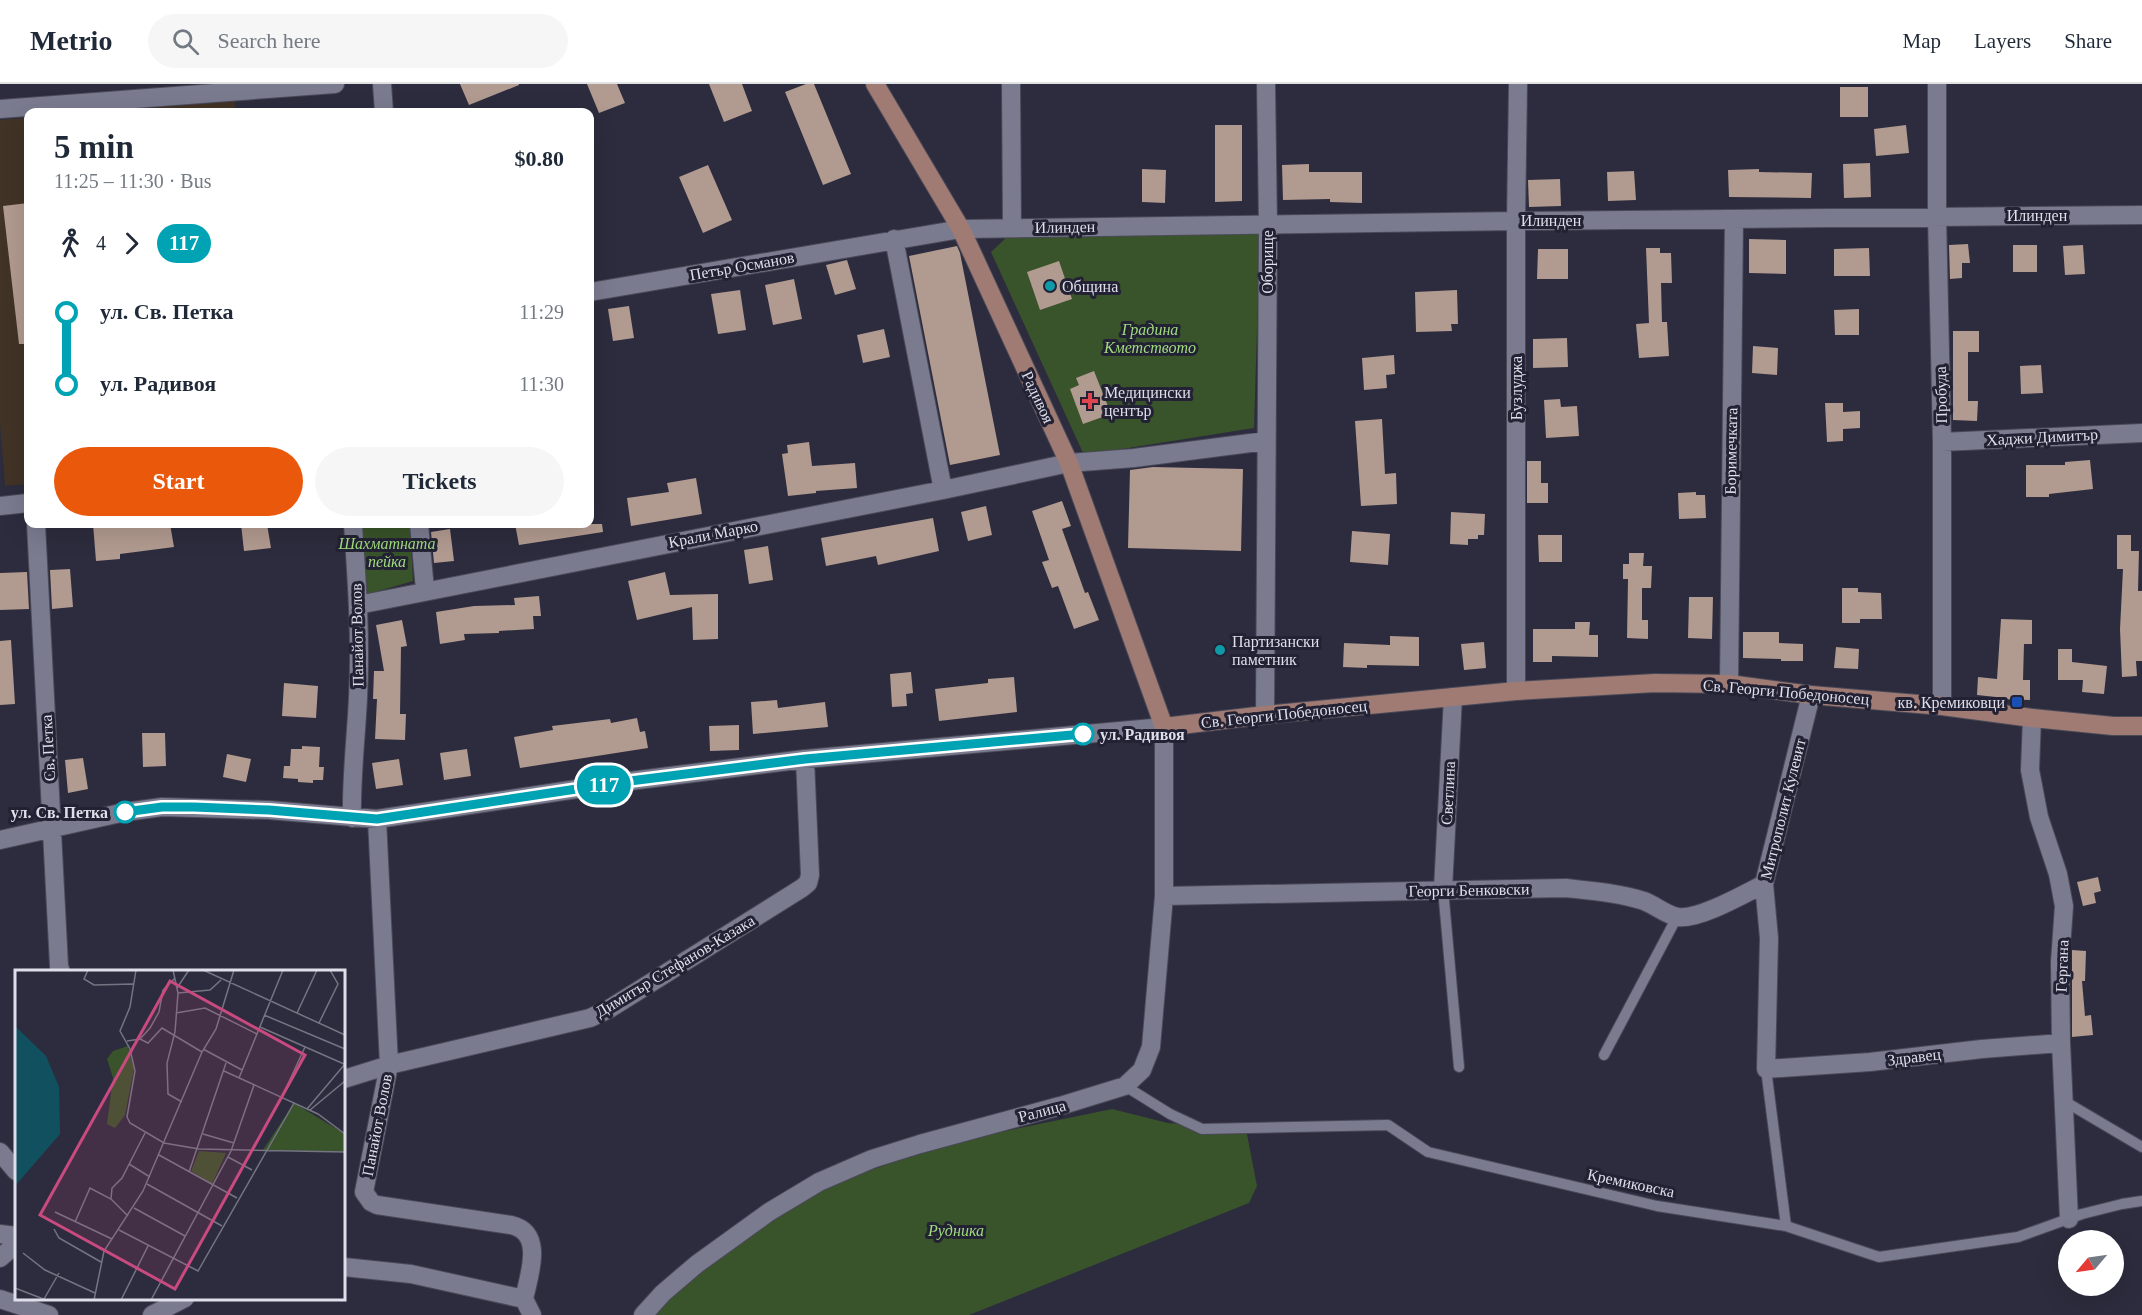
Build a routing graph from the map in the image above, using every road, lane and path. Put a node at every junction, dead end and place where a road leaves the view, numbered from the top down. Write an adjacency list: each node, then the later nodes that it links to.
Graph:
1 (334, 84): 9 (street)
2 (382, 84): 8 (street)
3 (875, 84): 16 (street, Радивоя)
4 (1011, 84): 15 (street)
5 (1266, 84): 14 (street, Оборище)
6 (1518, 84): 13 (street, Бузлуджа)
7 (1937, 84): 11 (street, Пробуда)
8 (384, 108)
9 (0, 109)
10 (2142, 215): 11 (street, Илинден)
11 (1937, 216): 12 (street, Илинден); 21 (street, Пробуда)
12 (1734, 219): 13 (street, Илинден); 31 (street, Боримечката)
13 (1516, 220): 14 (street, Илинден); 32 (street, Бузлуджа)
14 (1268, 225): 15 (street, Илинден); 20 (street, Оборище)
15 (1012, 227): 16 (street, Илинден)
16 (961, 230): 17 (street, Петър Османов); 22 (street, Радивоя)
17 (894, 239): 18 (street, Петър Османов); 23 (street)
18 (594, 291)
19 (2142, 433): 21 (street, Хаджи Димитър)
20 (1266, 441): 22 (street); 36 (street, Оборище)
21 (1942, 442): 35 (street, Пробуда)
22 (1069, 463): 23 (street, Крали Марко); 39 (street, Радивоя)
23 (943, 490): 29 (street, Крали Марко)
24 (24, 503): 25 (street)
25 (0, 506)
26 (36, 528): 43 (street, Св. Петка)
27 (353, 528): 30 (street, Панайот Волов)
28 (419, 528): 29 (street)
29 (425, 590): 30 (street, Крали Марко)
30 (358, 604): 41 (street, Панайот Волов)
31 (1729, 684): 32 (street, Св. Георги Победоносец); 33 (street, Св. Георги Победоносец)
32 (1516, 691): 34 (street, Св. Георги Победоносец)
33 (1811, 695): 35 (street, Св. Георги Победоносец); 45 (street, Митрополит Кулевит)
34 (1453, 697): 36 (street, Св. Георги Победоносец); 46 (street, Светлина)
35 (1942, 706): 37 (street, Св. Георги Победоносец)
36 (1265, 715): 39 (street, Св. Георги Победоносец)
37 (2032, 718): 38 (street, Св. Георги Победоносец); 50 (street, Гергана)
38 (2142, 726)
39 (1164, 727): 40 (street, Св. Георги Победоносец); 47 (street)
40 (805, 759): 42 (street, Св. Георги Победоносец); 52 (street, Димитър Стефанов-Казака)
41 (352, 818): 42 (street, Св. Георги Победоносец); 43 (street, Св. Георги Победоносец)
42 (377, 819): 52 (street, Панайот Волов)
43 (52, 829): 44 (street, Св. Георги Победоносец); 49 (street, Св. Петка)
44 (0, 840)
45 (1764, 884): 48 (street); 54 (street, Митрополит Кулевит)
46 (1443, 889): 47 (street, Георги Бенковски); 48 (street, Георги Бенковски); 53 (lane)
47 (1164, 896): 56 (street)
48 (1677, 917): 51 (lane)
49 (60, 970)
50 (2061, 1043): 54 (street, Здравец); 57 (street, Гергана)
51 (1604, 1055)
52 (389, 1065): 55 (street, Димитър Стефанов-Казака); 71 (street, Панайот Волов)
53 (1459, 1067)
54 (1766, 1069): 63 (lane)
55 (345, 1079)
56 (1125, 1086): 63 (lane, Кремиковска); 74 (street, Ралица)
57 (2064, 1101): 58 (lane); 62 (street, Гергана)
58 (2142, 1147)
59 (0, 1152): 60 (street)
60 (15, 1170)
61 (2142, 1201): 62 (lane, Кремиковска)
62 (2069, 1219): 63 (lane, Кремиковска)
63 (1786, 1226)
64 (0, 1234): 65 (street)
65 (15, 1236)
66 (15, 1245): 67 (street)
67 (0, 1258)
68 (345, 1268): 71 (street)
69 (0, 1299): 72 (street)
70 (183, 1300): 73 (street)
71 (528, 1307)
72 (49, 1315)
73 (152, 1315)
74 (644, 1315)

